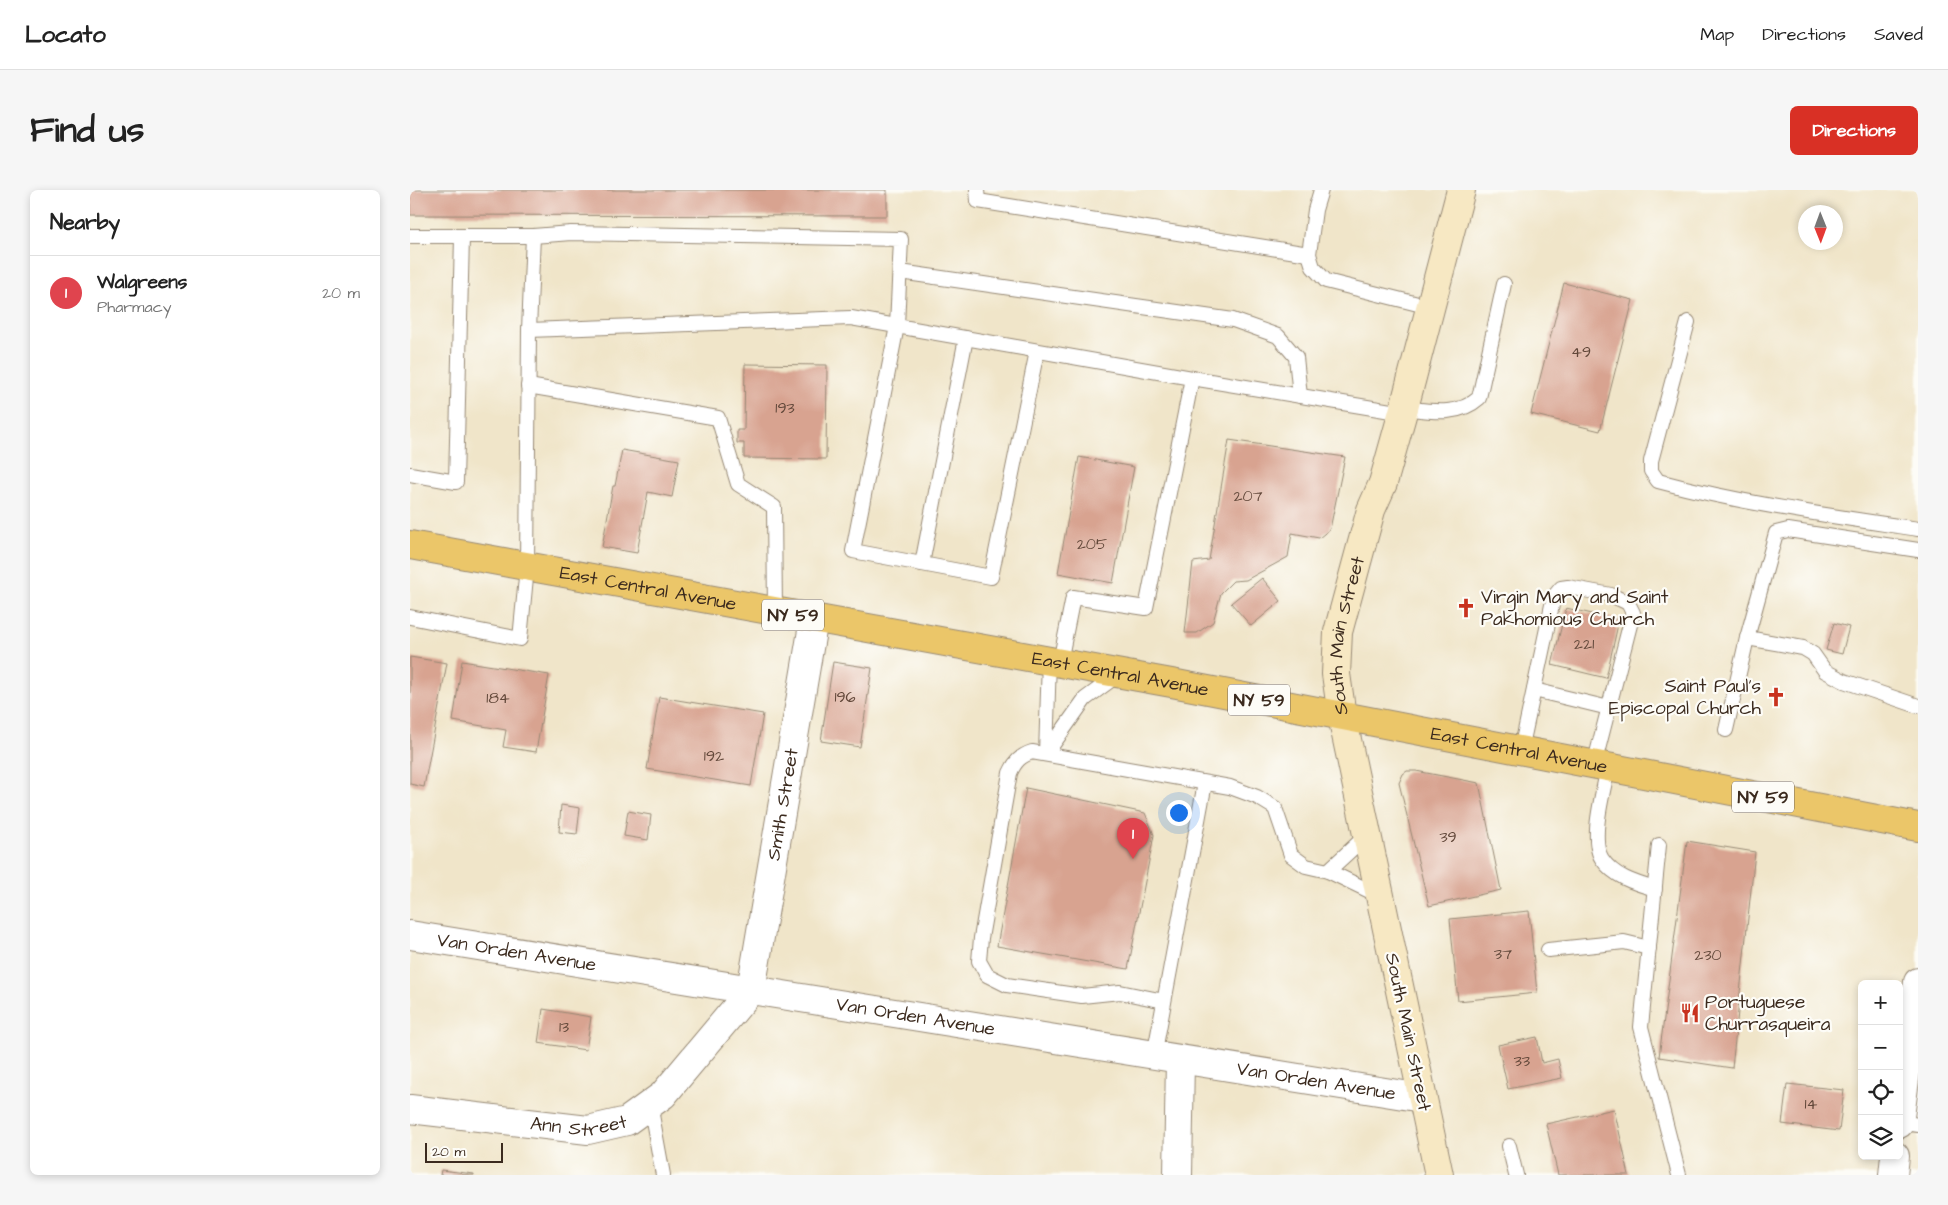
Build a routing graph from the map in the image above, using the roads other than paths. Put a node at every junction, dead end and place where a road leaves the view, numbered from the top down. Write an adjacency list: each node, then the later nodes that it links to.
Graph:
1 (977, 190): 7 (lane)
2 (1321, 190): 7 (lane)
3 (1462, 190): 10 (main road, South Main Street)
4 (410, 236): 6 (lane)
5 (533, 236): 6 (lane); 8 (lane); 13 (lane)
6 (462, 237): 20 (lane)
7 (1309, 254): 10 (lane)
8 (900, 272): 12 (lane); 18 (lane)
9 (1504, 284): 19 (lane)
10 (1430, 307): 19 (main road, South Main Street)
11 (1688, 322): 21 (lane)
12 (897, 326): 13 (lane); 14 (lane); 24 (lane)
13 (529, 330): 17 (lane)
14 (966, 338): 15 (lane); 24 (lane)
15 (1036, 351): 16 (lane); 24 (lane)
16 (1192, 378): 18 (lane); 30 (lane)
17 (528, 386): 25 (lane); 26 (lane)
18 (1300, 396): 19 (lane)
19 (1403, 411): 35 (main road, South Main Street)
20 (410, 474)
21 (1918, 529)
22 (410, 545): 25 (main road, East Central Avenue / NY 59)
23 (1918, 550): 29 (lane)
24 (922, 564)
25 (527, 567): 26 (main road, East Central Avenue / NY 59); 27 (lane)
26 (775, 612): 28 (main road, East Central Avenue / NY 59)
27 (410, 618)
28 (814, 619): 30 (main road, East Central Avenue / NY 59); 51 (street, Smith Street)
29 (1747, 638): 33 (lane); 36 (lane)
30 (1055, 661): 31 (main road, East Central Avenue / NY 59); 38 (lane)
31 (1119, 673): 35 (main road, East Central Avenue / NY 59); 38 (lane)
32 (1534, 690): 34 (lane); 34 (lane); 37 (lane)
33 (1918, 706)
34 (1609, 708): 39 (lane)
35 (1342, 716): 37 (main road, East Central Avenue / NY 59); 42 (main road, South Main Street)
36 (1726, 730)
37 (1521, 750): 39 (main road, East Central Avenue / NY 59)
38 (1046, 754): 40 (lane); 52 (lane)
39 (1601, 766): 41 (main road, East Central Avenue / NY 59); 45 (lane)
40 (1205, 783): 44 (lane); 52 (lane)
41 (1918, 827)
42 (1367, 835): 44 (lane); 46 (main road, South Main Street)
43 (1659, 845): 45 (lane)
44 (1328, 872): 46 (lane)
45 (1655, 889): 48 (lane)
46 (1380, 896): 55 (main road, South Main Street)
47 (410, 935): 51 (street, Van Orden Avenue)
48 (1649, 948): 49 (lane); 67 (lane)
49 (1548, 950)
50 (1918, 982): 58 (street)
51 (751, 990): 53 (street, Van Orden Avenue); 56 (street, Ann Street)
52 (1164, 1001): 53 (lane)
53 (1154, 1056): 54 (street, Van Orden Avenue)
54 (1180, 1060): 55 (street, Van Orden Avenue); 64 (street)
55 (1422, 1098): 65 (main road, South Main Street)
56 (650, 1104): 57 (street, Ann Street); 63 (lane)
57 (410, 1110)
58 (1900, 1115)
59 (1903, 1123): 60 (lane)
60 (1918, 1125)
61 (1509, 1146): 66 (lane)
62 (1895, 1160): 68 (street)
63 (663, 1175)
64 (1178, 1175)
65 (1439, 1175)
66 (1516, 1175)
67 (1679, 1175)
68 (1893, 1175)

